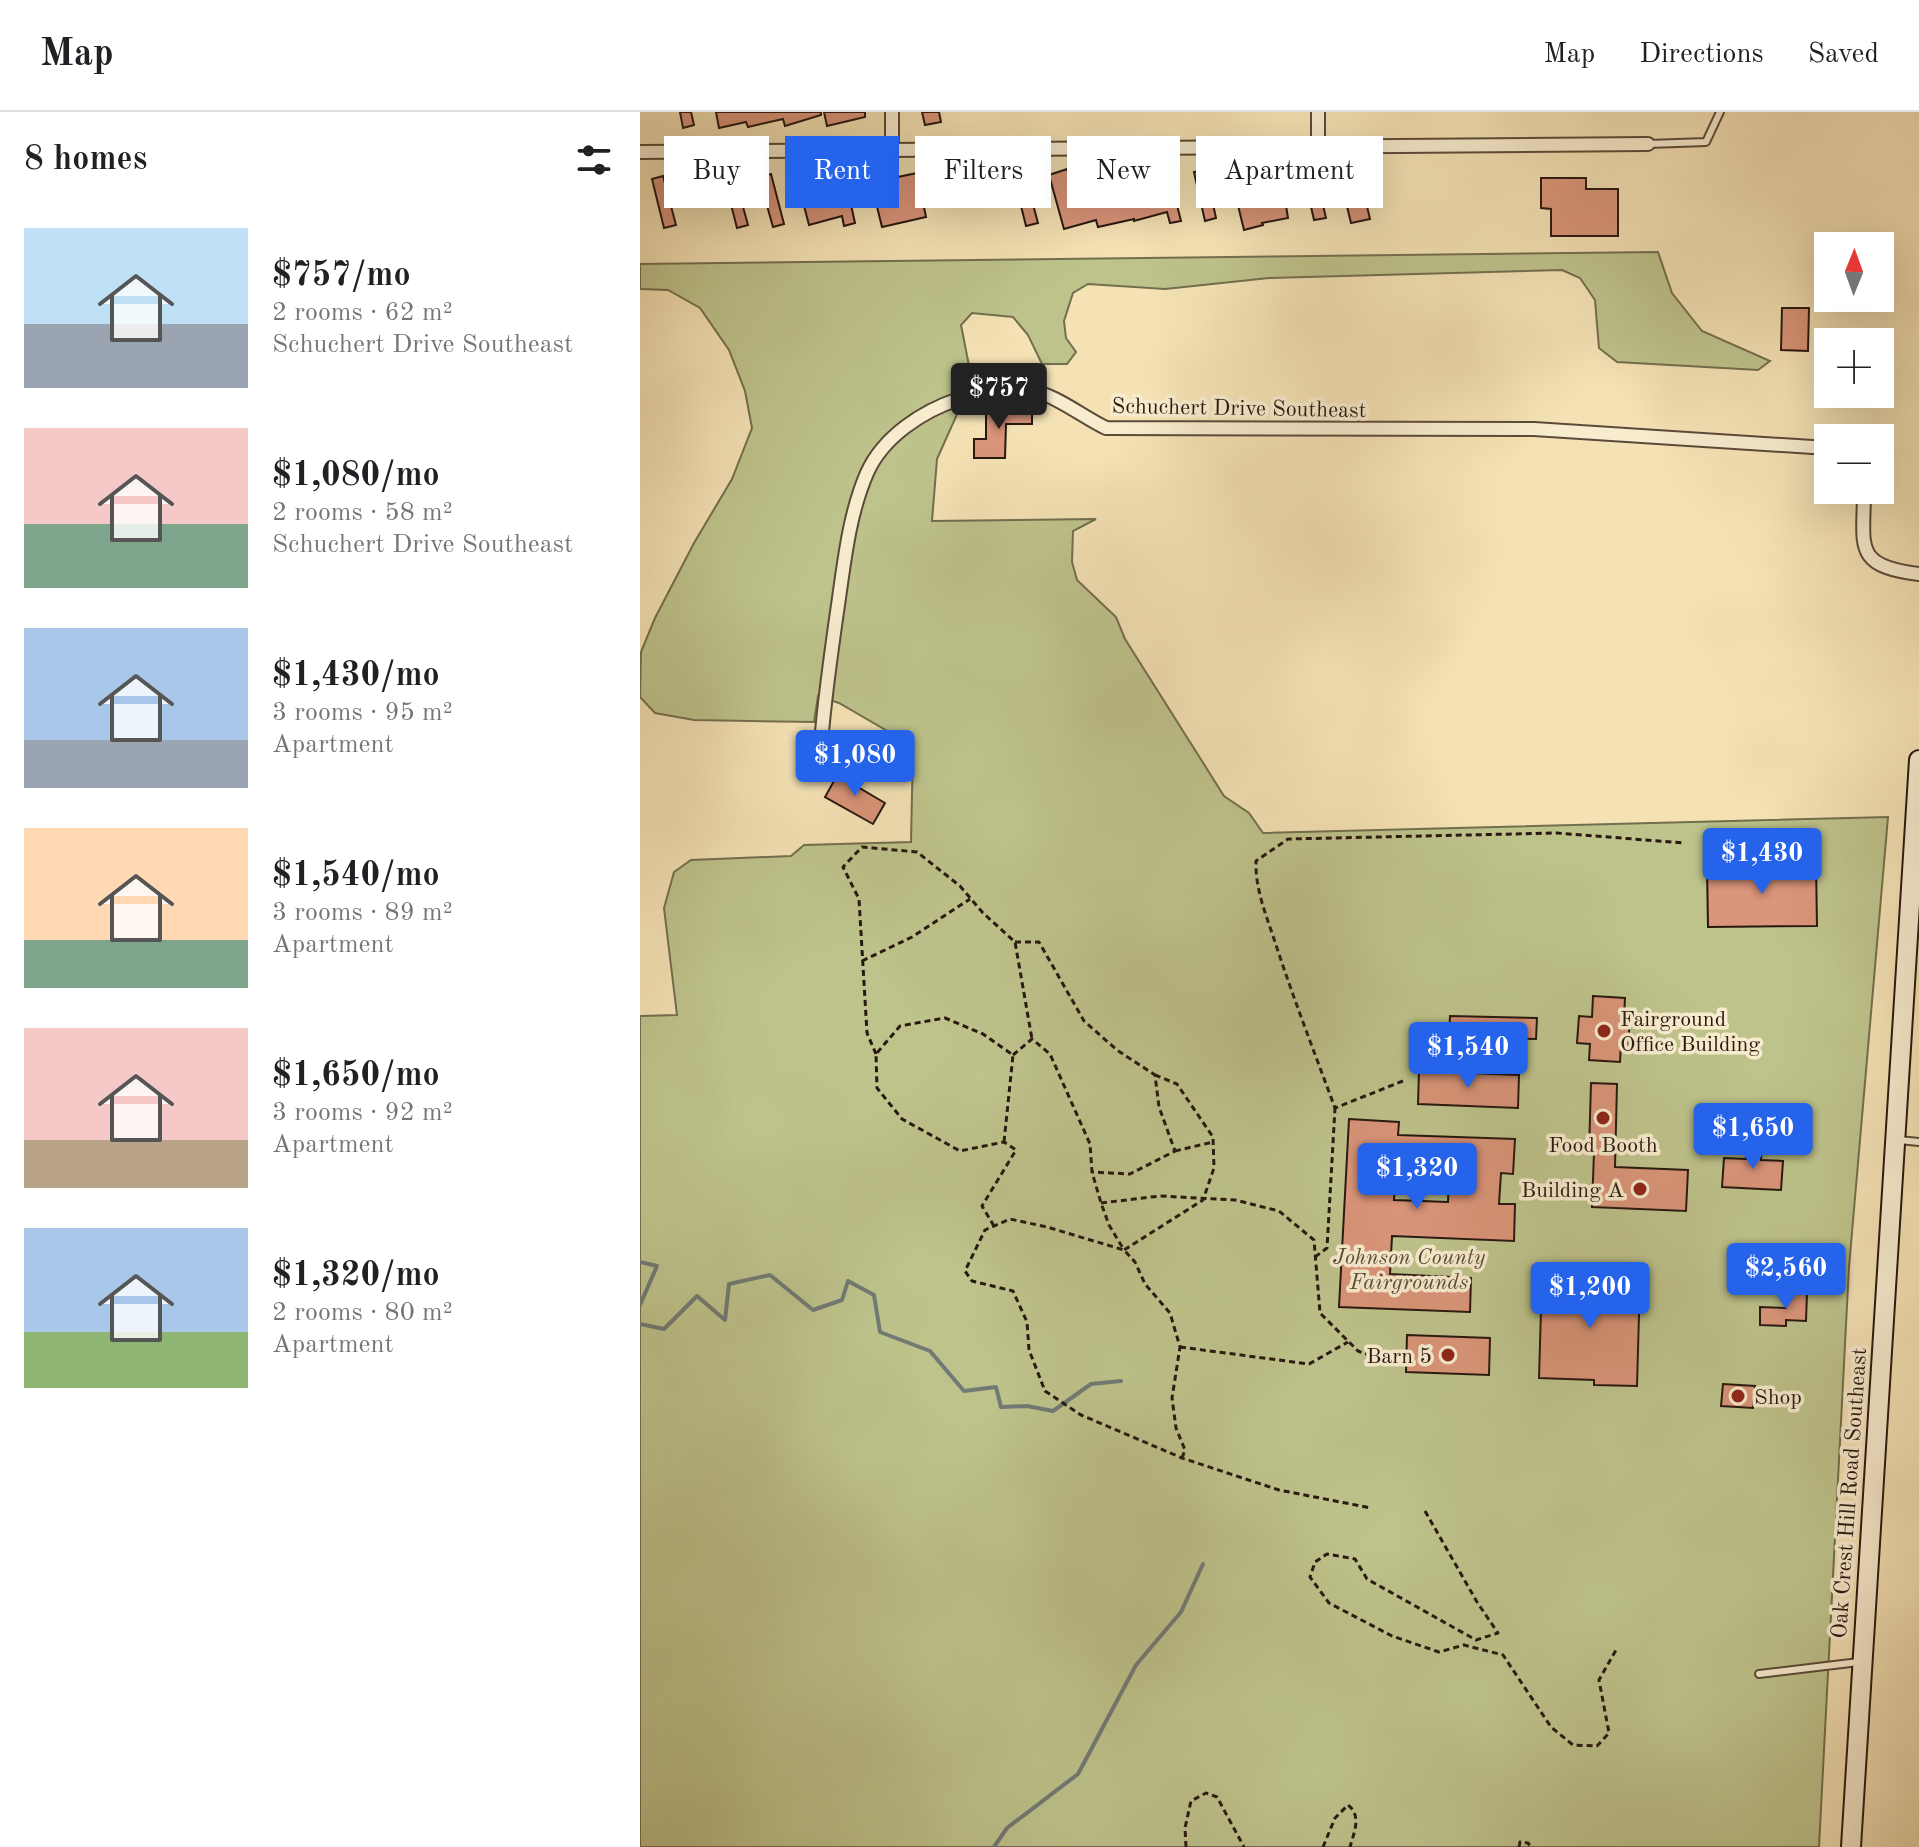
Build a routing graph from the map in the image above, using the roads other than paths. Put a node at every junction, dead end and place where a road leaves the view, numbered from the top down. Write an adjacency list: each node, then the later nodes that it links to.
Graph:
1 (892, 112): 4 (street)
2 (1318, 112): 5 (street)
3 (1720, 112): 6 (lane)
4 (892, 136)
5 (1318, 136)
6 (1648, 144): 7 (street)
7 (1383, 145)
8 (1196, 146): 9 (street)
9 (899, 149)
10 (785, 150): 11 (street)
11 (640, 152)
12 (1814, 447): 15 (street, Schuchert Drive Southeast)
13 (1864, 504): 14 (street)
14 (1919, 574)
15 (821, 743)
16 (1919, 760): 17 (main road, Oak Crest Hill Road Southeast)
17 (1894, 1140): 18 (lane); 19 (main road, Oak Crest Hill Road Southeast)
18 (1919, 1142)
19 (1862, 1661): 20 (lane); 21 (main road, Oak Crest Hill Road Southeast)
20 (1759, 1674)
21 (1851, 1847)

